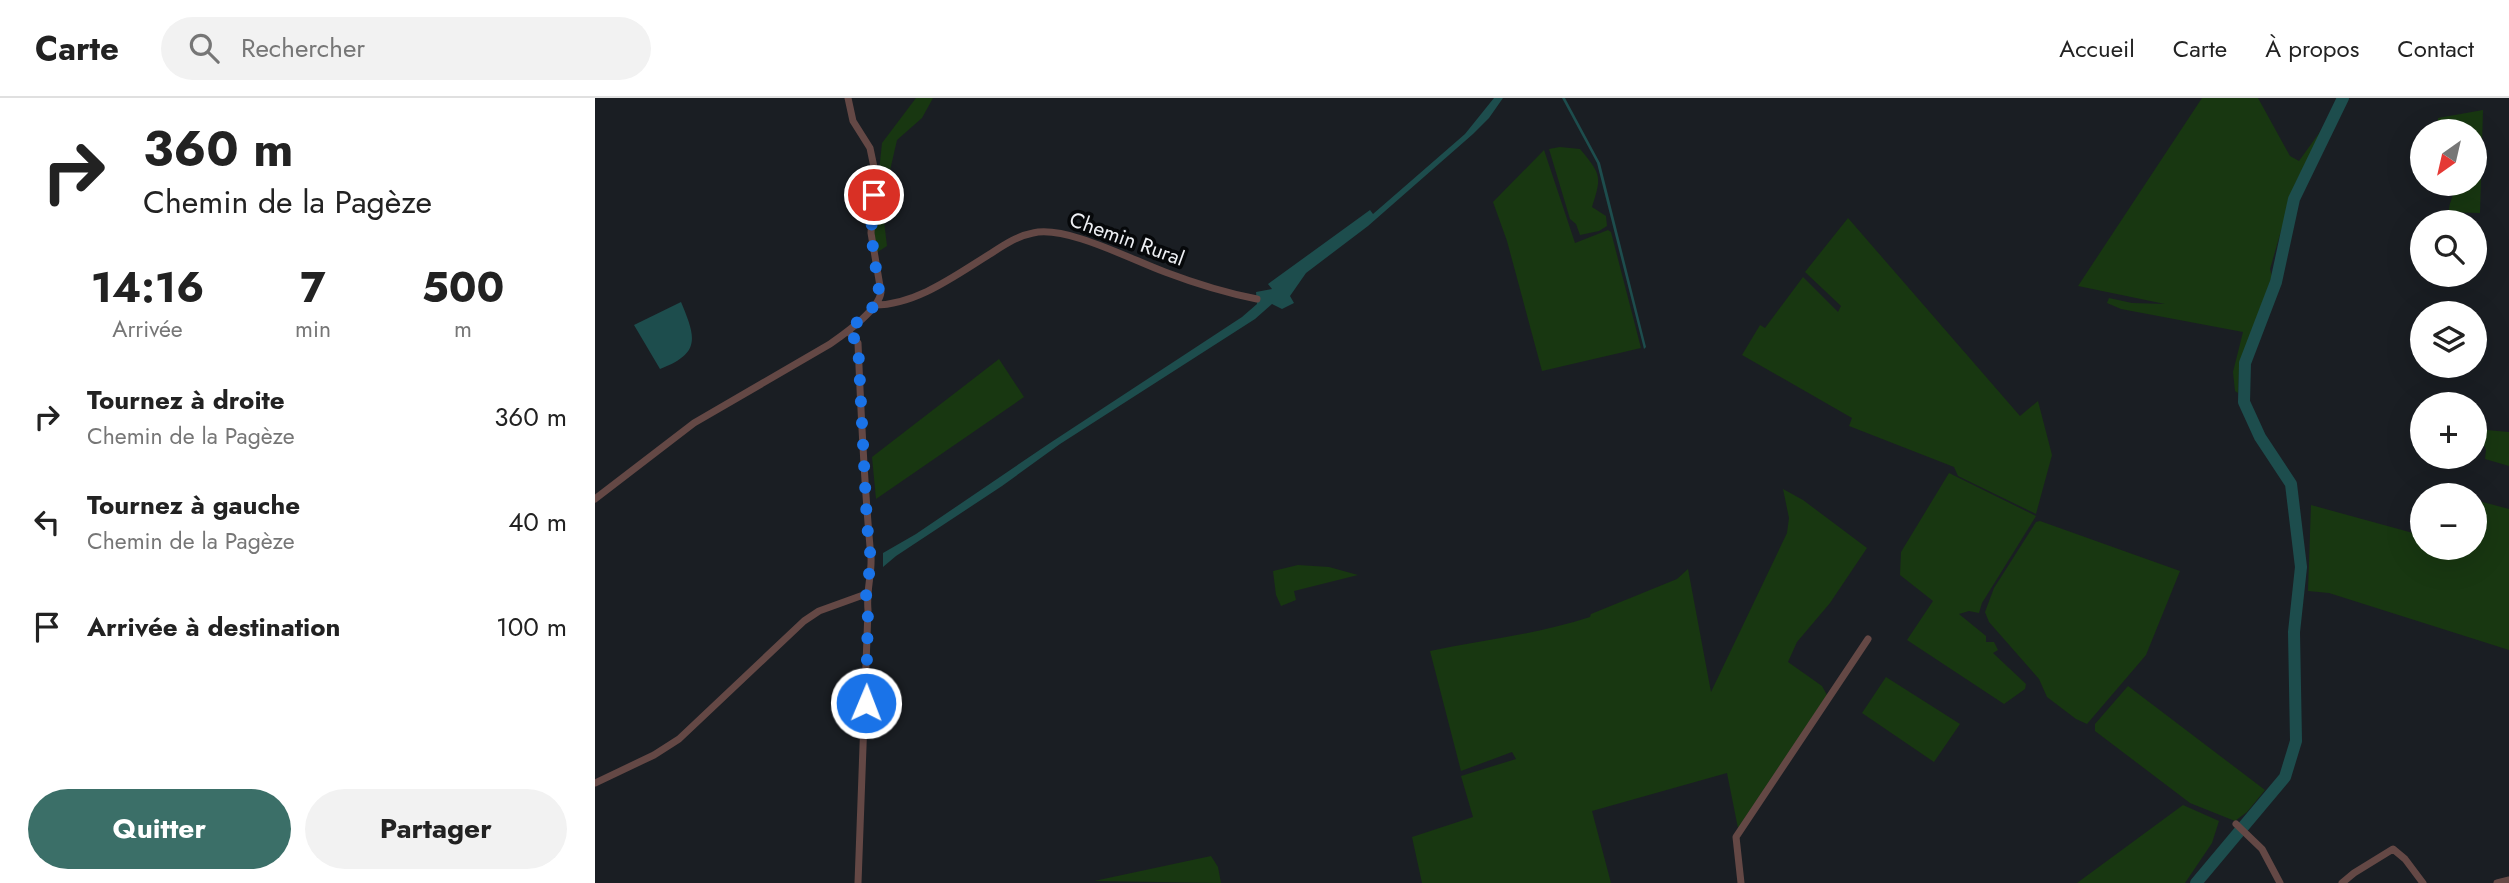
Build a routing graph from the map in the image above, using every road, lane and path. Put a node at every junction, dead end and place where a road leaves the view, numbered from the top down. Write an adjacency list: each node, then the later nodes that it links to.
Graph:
1 (848, 98): 3 (street)
2 (1257, 299): 3 (street, Chemin Rural)
3 (875, 305): 4 (street)
4 (848, 331): 5 (street); 6 (street)
5 (595, 499)
6 (866, 594): 8 (street); 11 (street)
7 (1868, 639): 12 (street)
8 (595, 783)
9 (2236, 824): 13 (street)
10 (2509, 880): 16 (street)
11 (858, 883)
12 (1741, 883)
13 (2280, 883)
14 (2343, 883): 15 (street)
15 (2423, 883)
16 (2497, 883)

